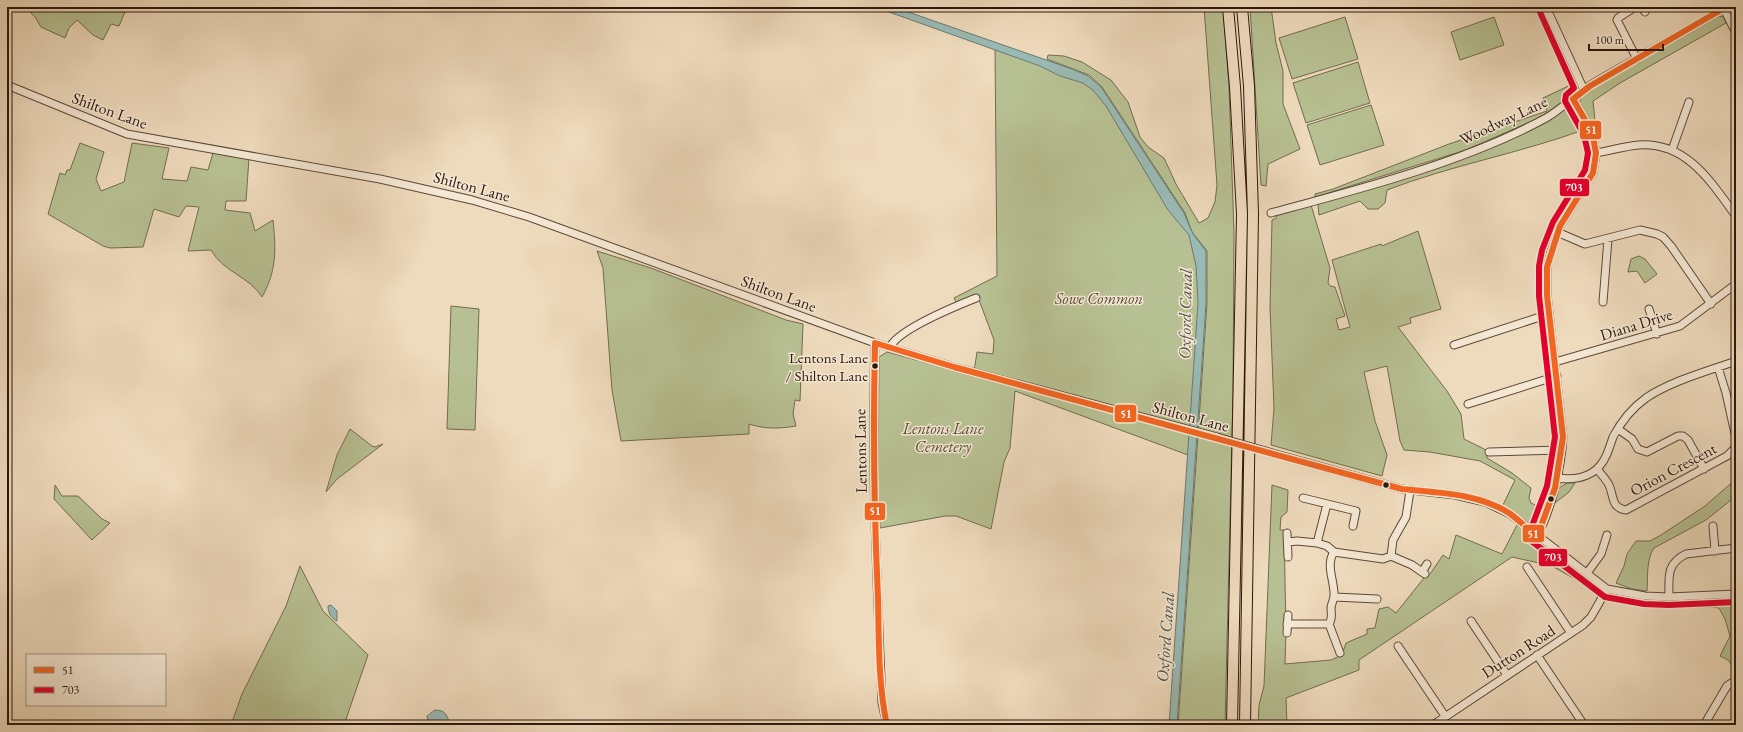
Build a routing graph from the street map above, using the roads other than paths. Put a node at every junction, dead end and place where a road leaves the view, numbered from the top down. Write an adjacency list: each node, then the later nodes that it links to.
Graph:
1 (1228, 7): 77 (highway)
2 (1242, 7): 78 (highway)
3 (1546, 7): 9 (street)
4 (1635, 7): 7 (street)
5 (1725, 8): 6 (street); 7 (street, Woodway Lane)
6 (1736, 33)
7 (1637, 59): 9 (street, Woodway Lane)
8 (7, 85): 25 (street, Shilton Lane)
9 (1584, 90): 10 (street, Woodway Lane)
10 (1573, 99): 13 (street); 14 (street, Woodway Lane)
11 (1688, 102): 12 (street)
12 (1672, 150): 13 (street); 15 (street)
13 (1596, 153): 16 (street)
14 (1271, 213)
15 (1736, 216)
16 (1557, 232): 17 (street); 23 (street)
17 (1608, 238): 20 (street); 21 (street)
18 (1736, 284): 21 (street, Diana Drive)
19 (976, 298): 27 (street)
20 (1603, 302)
21 (1711, 304): 24 (street, Diana Drive)
22 (1650, 309): 24 (street)
23 (1549, 314): 26 (street); 29 (street)
24 (1657, 334): 29 (street, Diana Drive)
25 (875, 343): 27 (street, Shilton Lane); 76 (street, Lentons Lane)
26 (1454, 345)
27 (890, 347): 41 (street, Shilton Lane, bridge)
28 (1736, 361): 30 (street)
29 (1555, 362): 31 (street)
30 (1718, 367): 33 (street); 34 (street, Orion Crescent)
31 (1557, 376): 32 (street); 36 (street)
32 (1468, 404)
33 (1618, 429): 38 (street); 39 (street)
34 (1736, 438)
35 (1736, 447): 39 (street, Orion Crescent)
36 (1562, 450): 37 (street); 40 (street)
37 (1489, 452)
38 (1597, 469): 39 (street, Orion Crescent); 40 (street)
39 (1704, 469)
40 (1557, 478): 48 (street)
41 (1410, 491): 48 (street, Shilton Lane); 54 (street)
42 (1302, 498): 43 (street)
43 (1327, 504): 44 (street); 50 (street)
44 (1353, 526)
45 (1713, 526): 52 (street)
46 (1287, 533): 49 (street)
47 (1607, 535): 58 (street)
48 (1537, 537): 58 (street, Shilton Lane)
49 (1288, 542): 50 (street); 55 (street)
50 (1317, 543): 53 (street)
51 (1736, 548): 52 (street)
52 (1715, 551): 62 (street)
53 (1334, 552): 54 (street); 61 (street)
54 (1391, 556): 56 (street)
55 (1288, 557)
56 (1428, 564)
57 (1527, 567): 69 (street)
58 (1587, 573): 59 (street, Shilton Lane)
59 (1606, 589): 62 (street); 69 (street, Dutton Road)
60 (1736, 594): 62 (street)
61 (1334, 597): 63 (street); 67 (street)
62 (1669, 597)
63 (1377, 598)
64 (1288, 615): 66 (street)
65 (1471, 622): 73 (street)
66 (1286, 624): 67 (street); 68 (street)
67 (1329, 624): 71 (street)
68 (1287, 633)
69 (1571, 633): 72 (street, Dutton Road)
70 (1398, 646): 75 (street)
71 (1340, 653)
72 (1537, 655): 73 (street, Dutton Road); 80 (street)
73 (1507, 675): 75 (street, Dutton Road)
74 (1735, 681): 81 (street)
75 (1445, 716): 79 (street, Dutton Road)
76 (887, 725)
77 (1232, 725)
78 (1245, 725)
79 (1433, 725)
80 (1584, 725)
81 (1704, 725)

